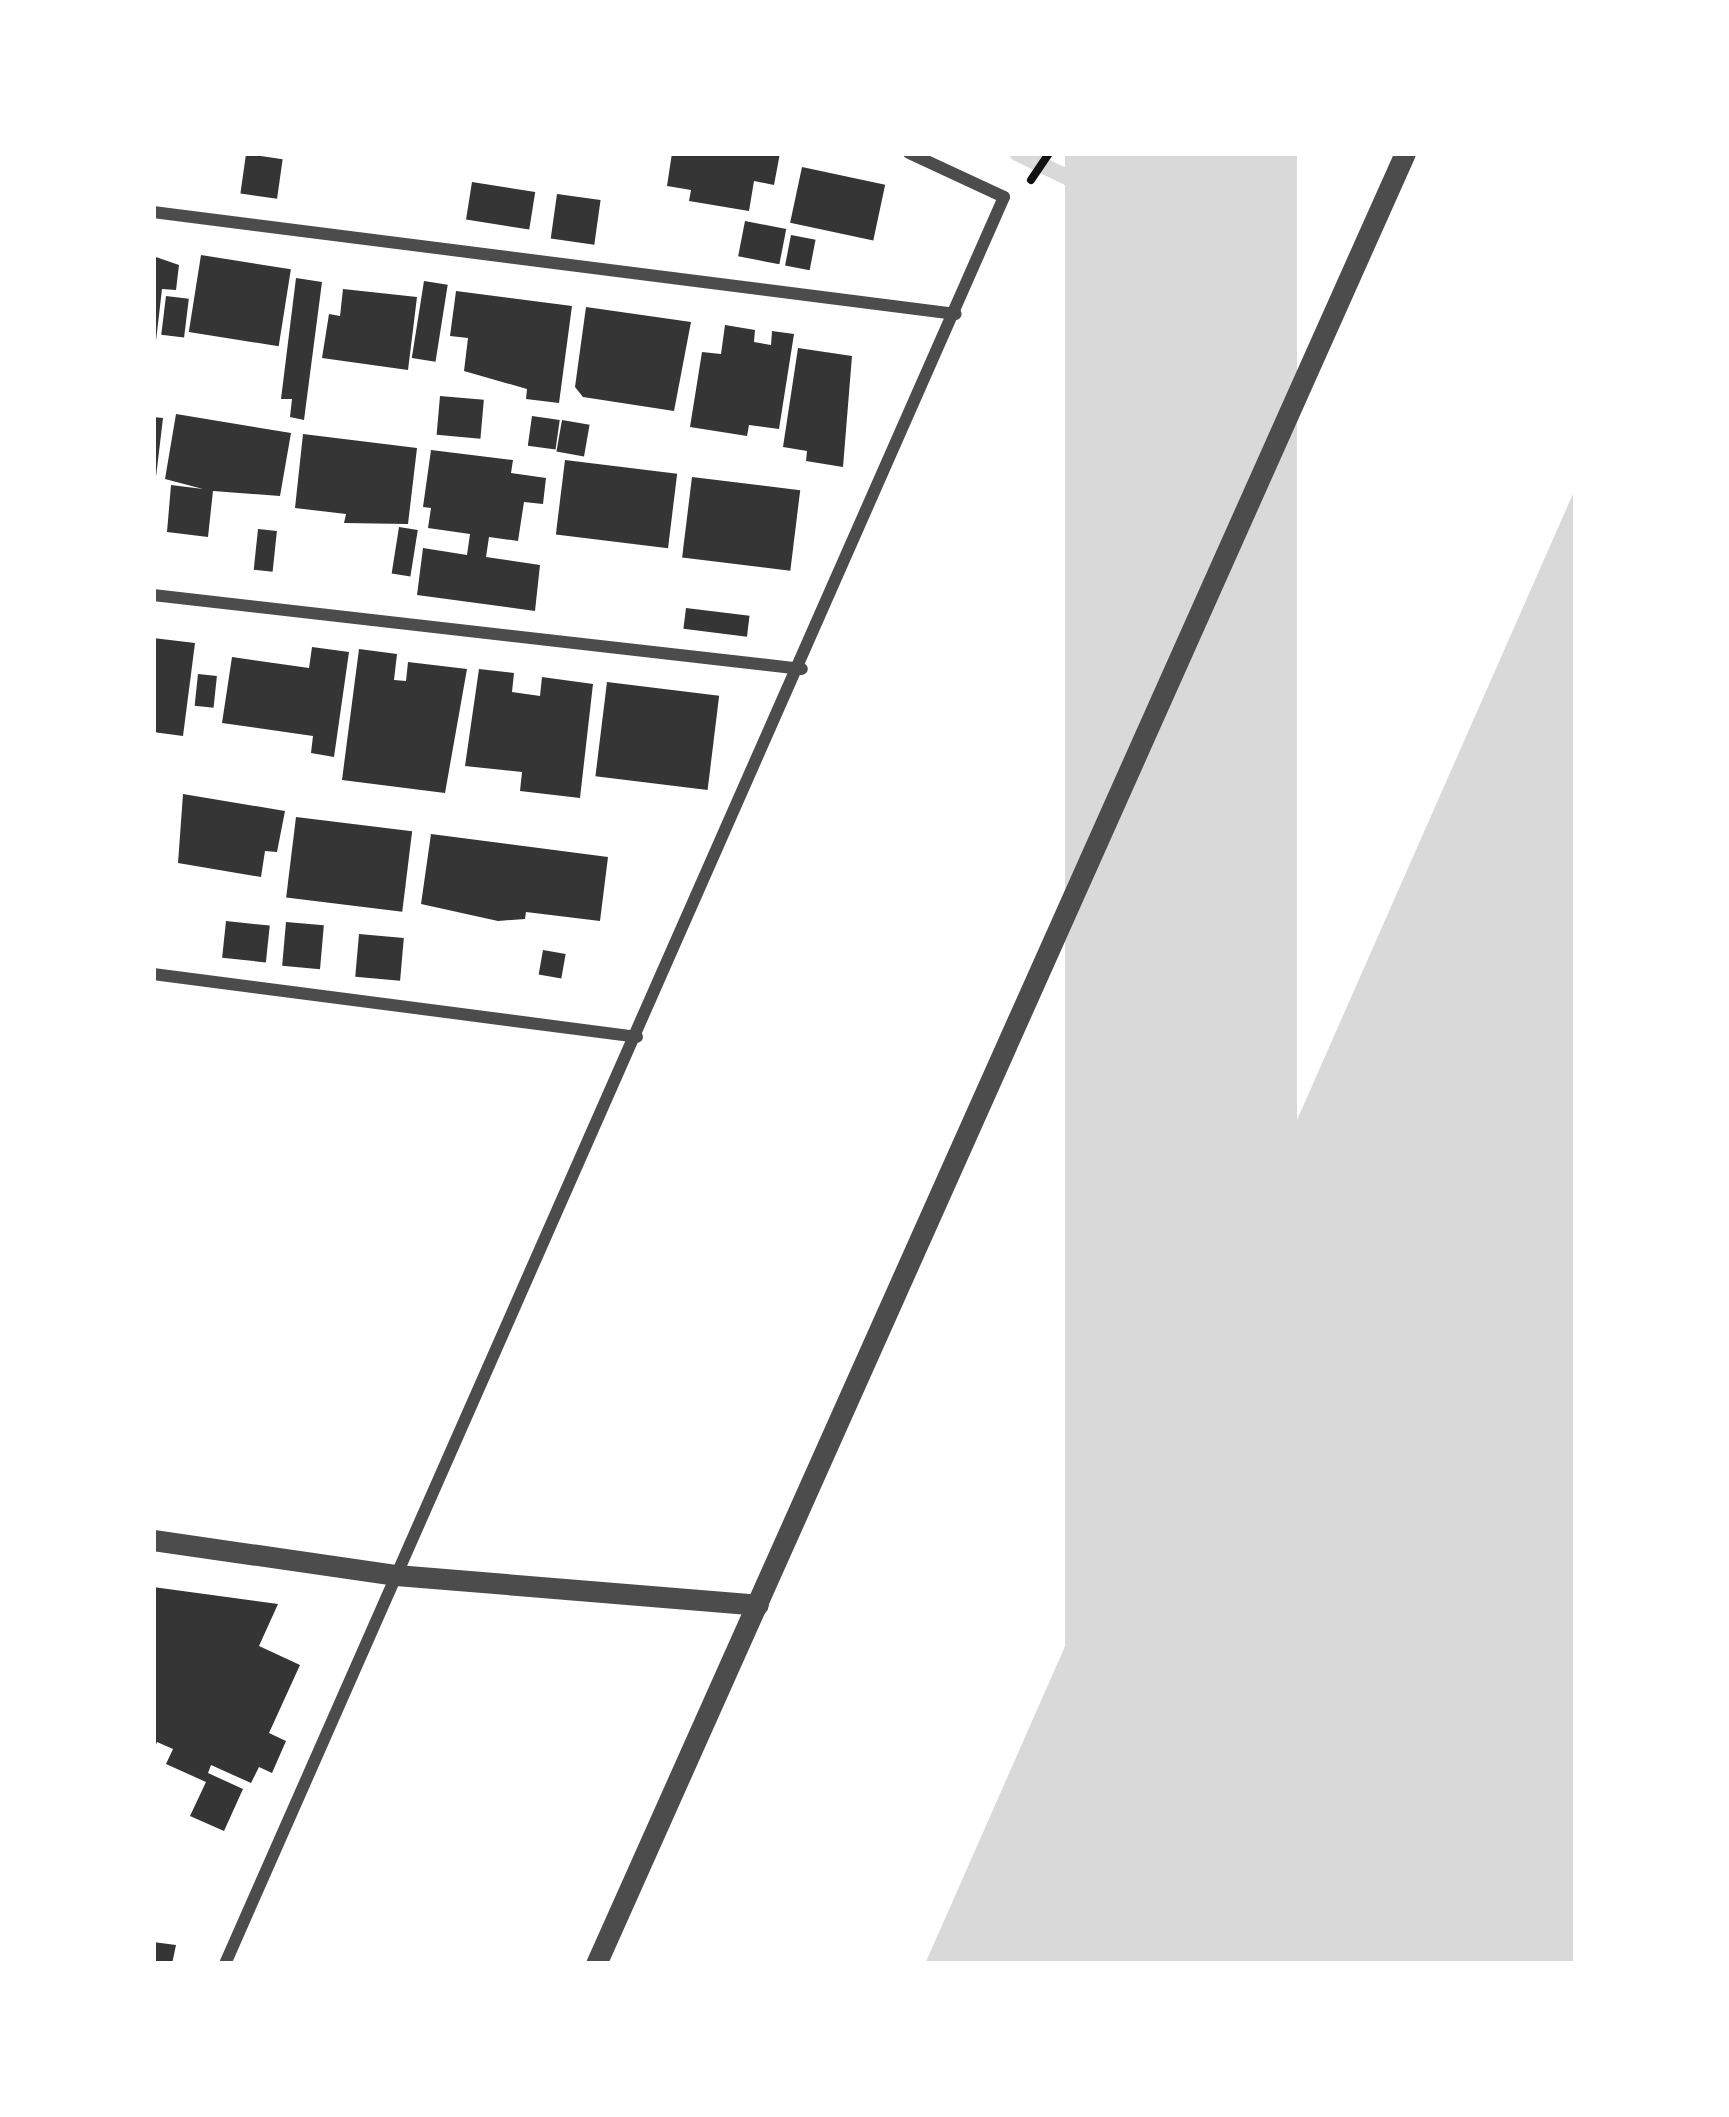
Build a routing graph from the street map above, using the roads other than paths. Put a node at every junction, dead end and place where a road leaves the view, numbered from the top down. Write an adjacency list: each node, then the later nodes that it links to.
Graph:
1 (909, 153): 4 (street)
2 (1406, 153): 11 (street)
3 (153, 212): 4 (street)
4 (956, 314): 6 (street)
5 (153, 595): 6 (street)
6 (802, 669): 8 (street)
7 (153, 974): 8 (street)
8 (637, 1037): 10 (street)
9 (153, 1540): 10 (street)
10 (396, 1574): 11 (street); 12 (street)
11 (758, 1606): 13 (street)
12 (225, 1964)
13 (596, 1964)

